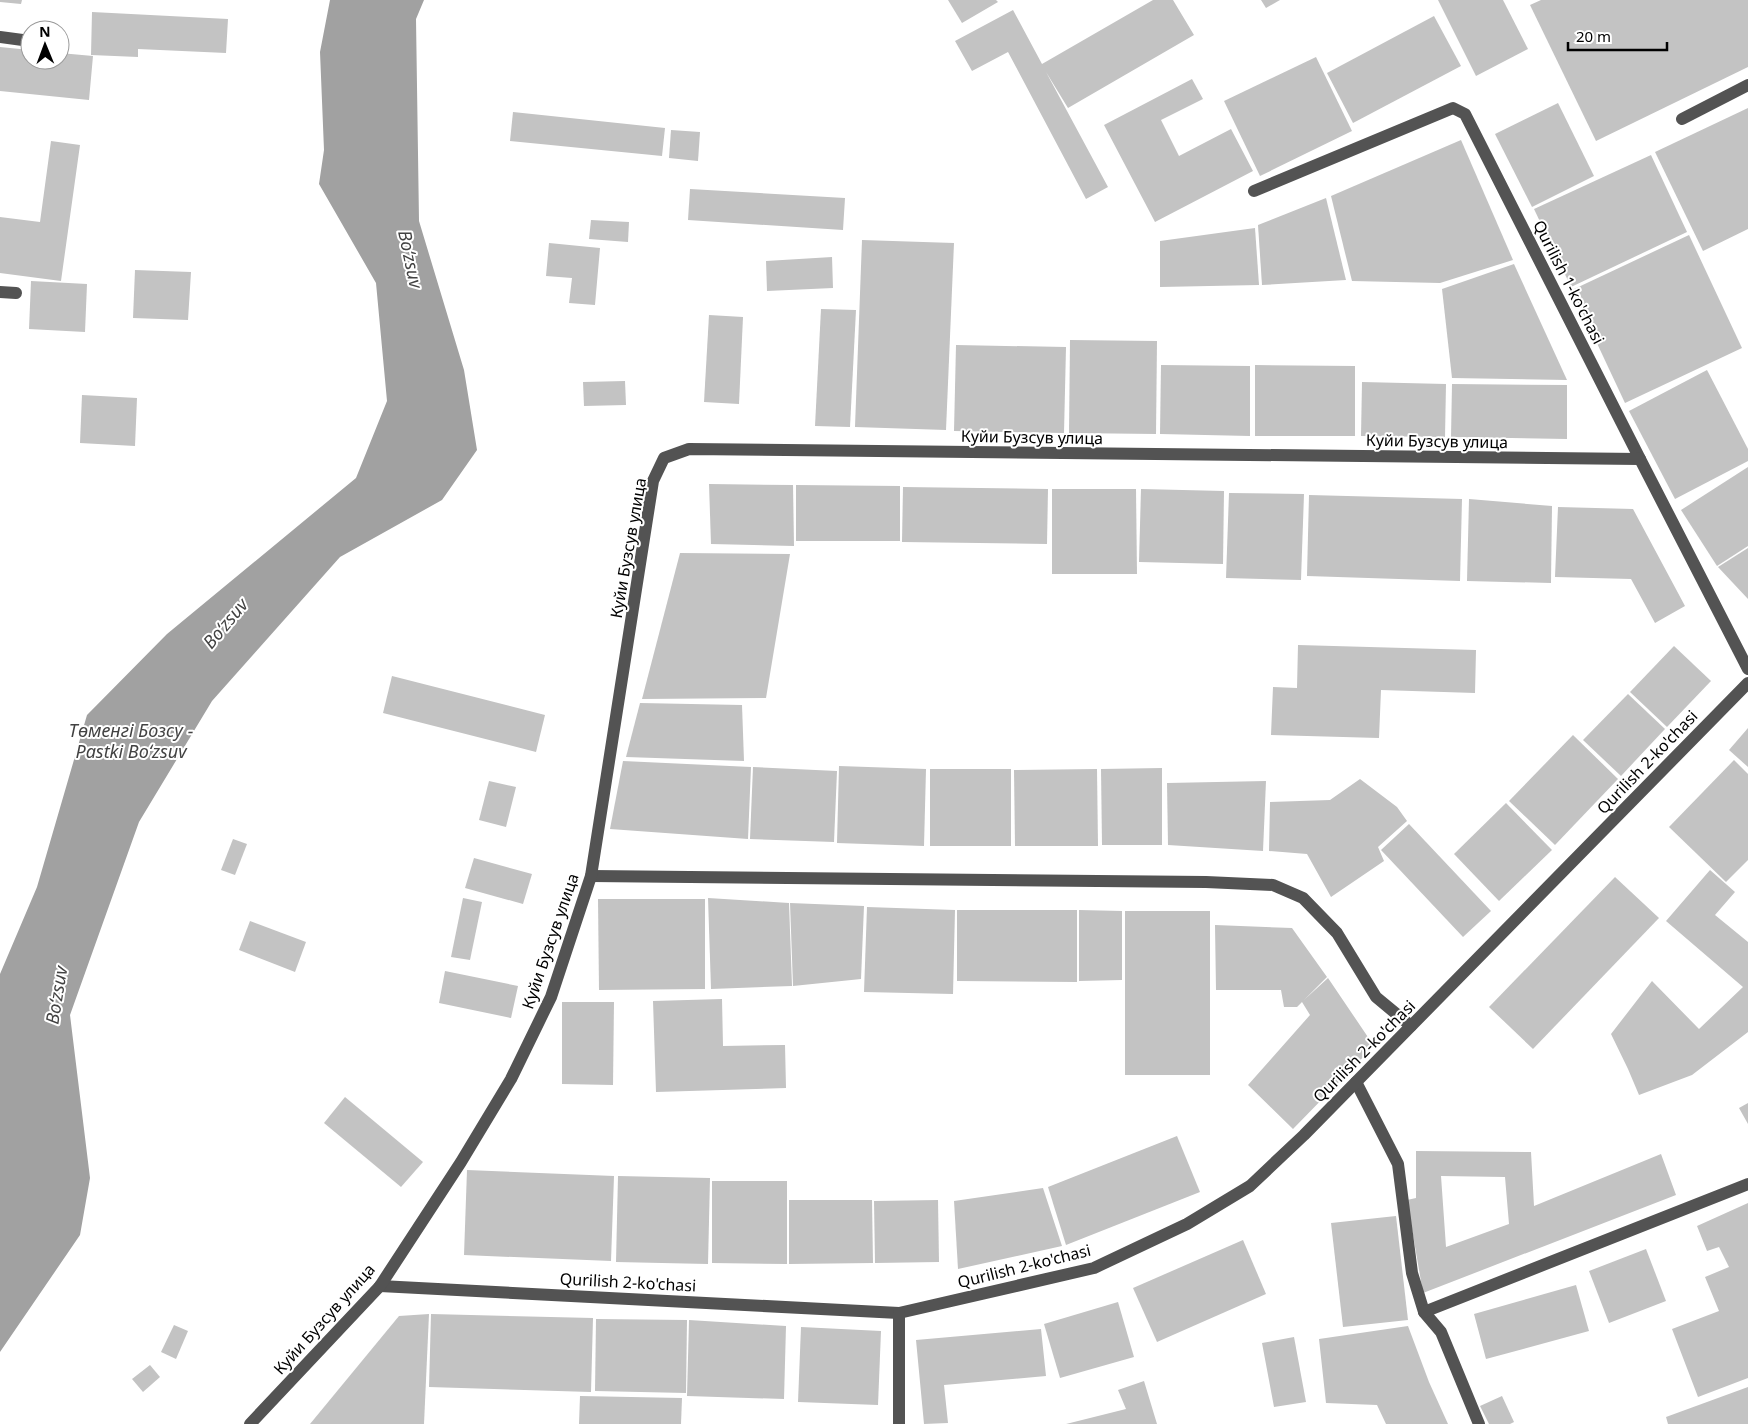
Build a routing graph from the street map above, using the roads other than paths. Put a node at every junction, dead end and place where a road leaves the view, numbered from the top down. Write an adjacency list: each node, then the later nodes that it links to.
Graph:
1 (0, 37): 2 (street)
2 (20, 40)
3 (1748, 85): 4 (street)
4 (1682, 119)
5 (1254, 191): 8 (street, Qurilish 1-ko'chasi)
6 (0, 292): 7 (street)
7 (16, 293)
8 (1640, 459): 9 (street, Qurilish 1-ko'chasi); 11 (street, Куйи Бузсув улица)
9 (1748, 669)
10 (1748, 683): 12 (street, Qurilish 2-ko'chasi)
11 (591, 876): 12 (street); 15 (street, Куйи Бузсув улица)
12 (1411, 1026): 13 (street, Qurilish 2-ko'chasi)
13 (1356, 1082): 16 (street); 17 (street, Qurilish 2-ko'chasi)
14 (1748, 1184): 16 (street)
15 (380, 1286): 17 (street, Qurilish 2-ko'chasi); 18 (street, Куйи Бузсув улица)
16 (1424, 1312): 20 (street)
17 (899, 1313): 19 (street)
18 (250, 1424)
19 (899, 1424)
20 (1479, 1424)

